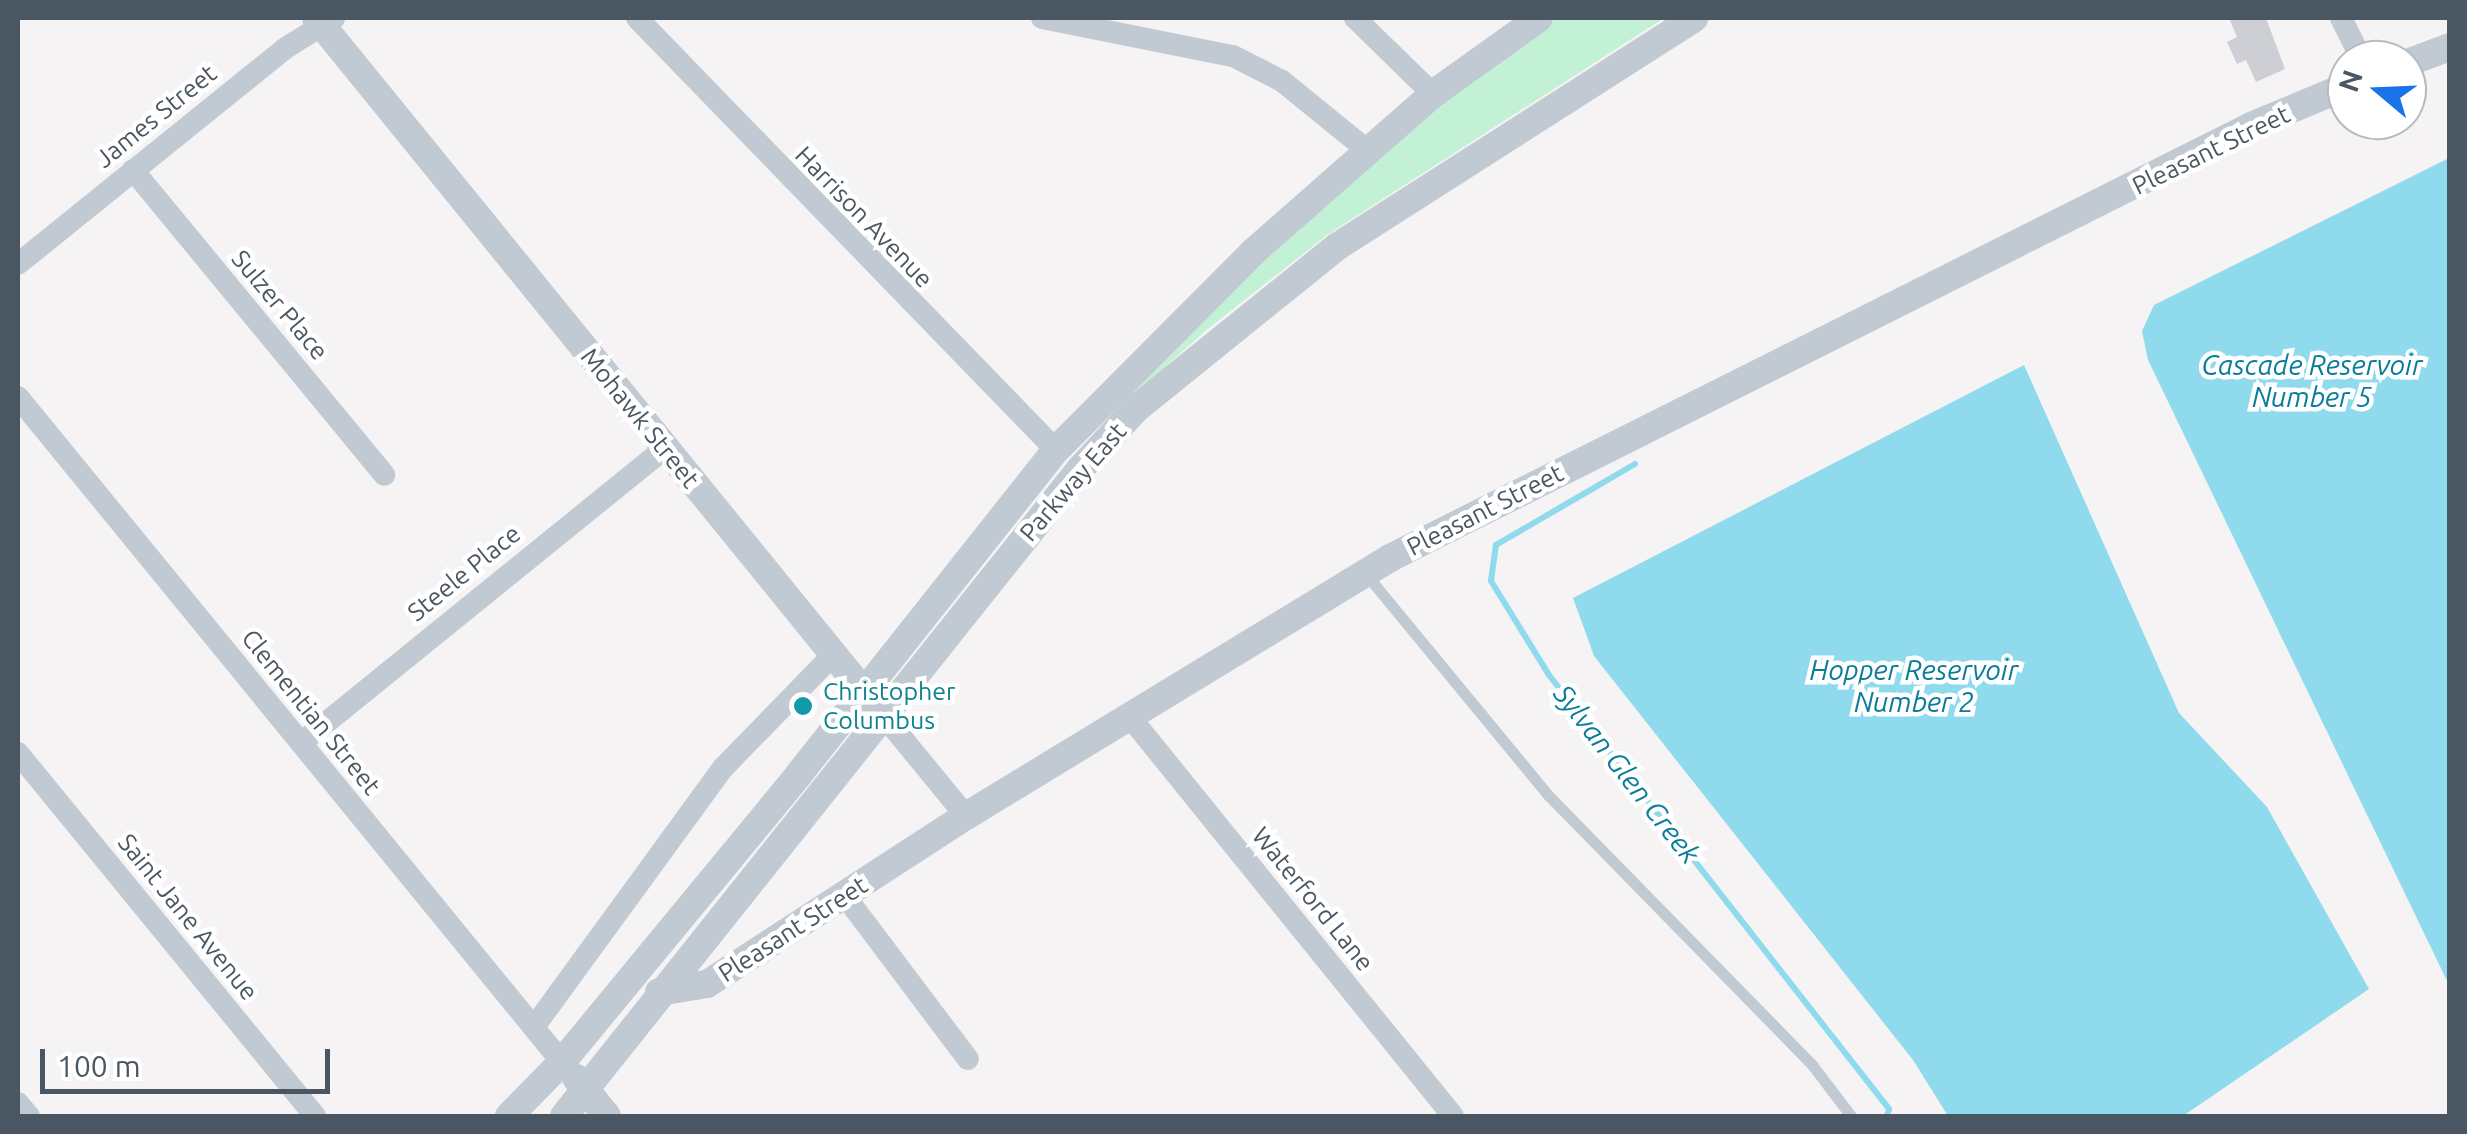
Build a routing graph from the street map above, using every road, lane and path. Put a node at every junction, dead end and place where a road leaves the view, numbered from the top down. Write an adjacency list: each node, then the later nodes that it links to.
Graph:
1 (637, 18): 14 (street, Harrison Avenue)
2 (1042, 18): 9 (street)
3 (1355, 18): 7 (street)
4 (1539, 18): 7 (street, Parkway East)
5 (1694, 18): 19 (street, Parkway East)
6 (324, 20): 10 (street, James Street); 13 (street, Mohawk Street)
7 (1433, 94): 9 (street, Parkway East)
8 (2327, 94): 16 (street, Pleasant Street)
9 (1367, 150): 14 (street, Parkway East)
10 (132, 170): 11 (street, James Street); 15 (street, Sulzer Place)
11 (18, 264)
12 (18, 397): 21 (street, Clementian Street)
13 (664, 449): 17 (street, Mohawk Street); 21 (street, Steele Place)
14 (1056, 450): 18 (street, Parkway East)
15 (384, 475)
16 (1365, 573): 20 (street, Pleasant Street); 37 (lane)
17 (833, 655): 18 (street, Mohawk Street); 26 (street)
18 (863, 692): 19 (street, Mohawk Street); 28 (street, Parkway East)
19 (883, 716): 23 (street, Mohawk Street); 25 (street, Parkway East)
20 (1130, 717): 23 (street, Pleasant Street); 36 (street, Waterford Lane)
21 (301, 743): 26 (street, Clementian Street)
22 (18, 752): 32 (street, Saint Jane Avenue)
23 (966, 816): 24 (street, Pleasant Street)
24 (844, 896): 25 (street, Pleasant Street); 27 (street)
25 (660, 992): 29 (street, Parkway East)
26 (534, 1027): 28 (street, Clementian Street)
27 (968, 1059)
28 (562, 1062): 29 (street); 33 (street)
29 (585, 1090): 34 (street, Parkway East); 35 (street)
30 (18, 1102): 31 (street)
31 (29, 1116)
32 (315, 1116)
33 (509, 1116)
34 (564, 1116)
35 (607, 1116)
36 (1452, 1116)
37 (1850, 1116)

